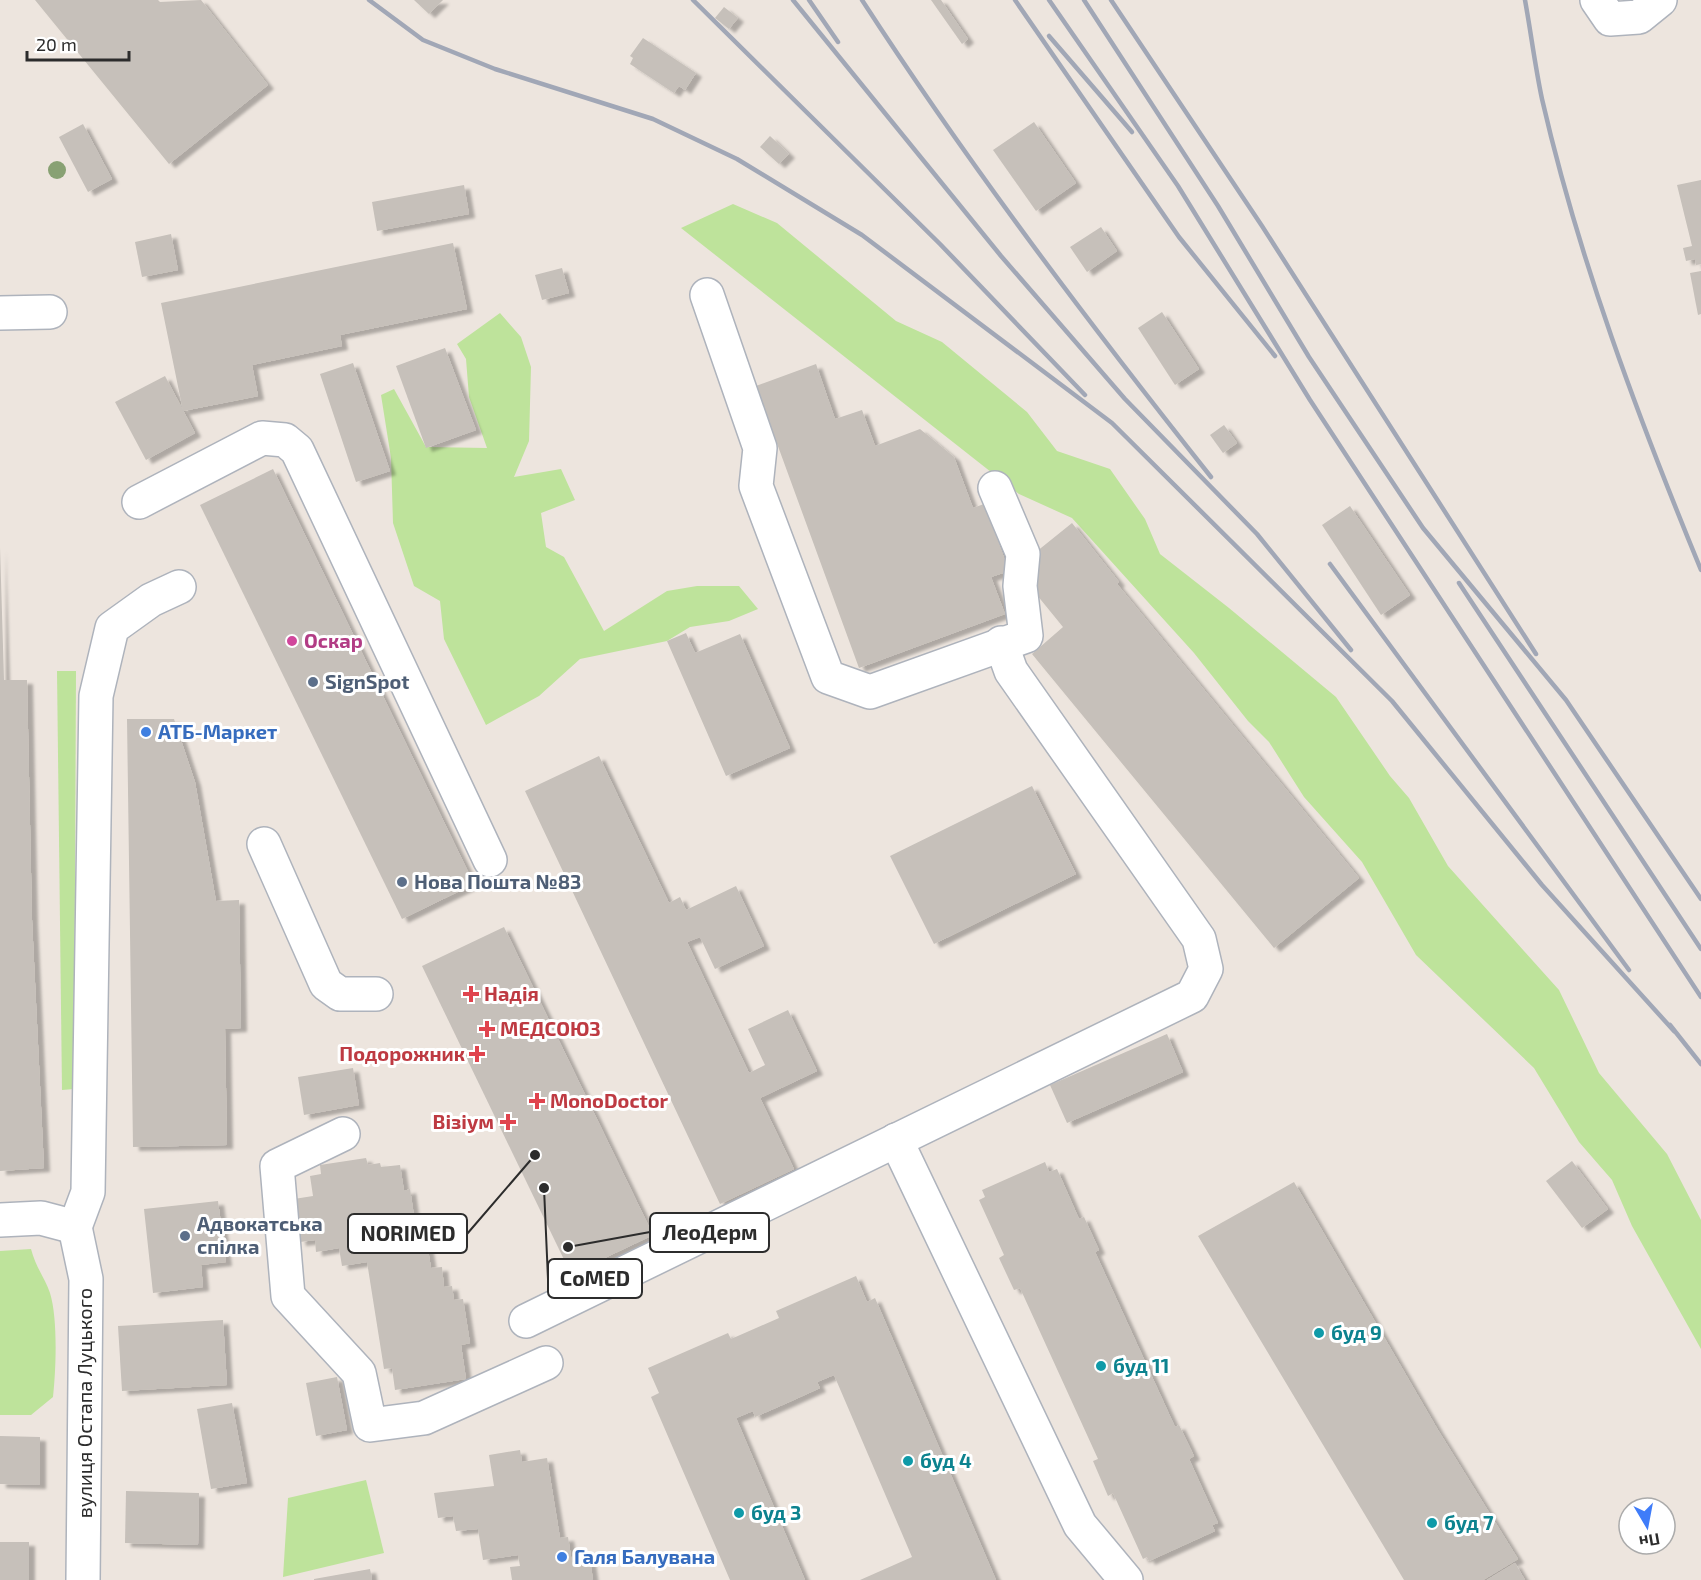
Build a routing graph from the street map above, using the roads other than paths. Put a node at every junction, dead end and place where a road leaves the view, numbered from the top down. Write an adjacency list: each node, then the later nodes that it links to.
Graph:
1 (1597, 0): 2 (street)
2 (1660, 0)
3 (707, 295): 9 (street)
4 (50, 312): 5 (street)
5 (0, 313)
6 (995, 488): 9 (street)
7 (139, 502): 11 (street)
8 (179, 587): 16 (street)
9 (1001, 643): 14 (street)
10 (264, 844): 12 (street)
11 (490, 860)
12 (375, 994)
13 (343, 1134): 18 (street)
14 (896, 1140): 17 (street); 20 (street)
15 (0, 1220): 16 (street)
16 (75, 1227): 19 (street, вулиця Остапа Луцького)
17 (526, 1321)
18 (546, 1363)
19 (83, 1580)
20 (1126, 1580)

